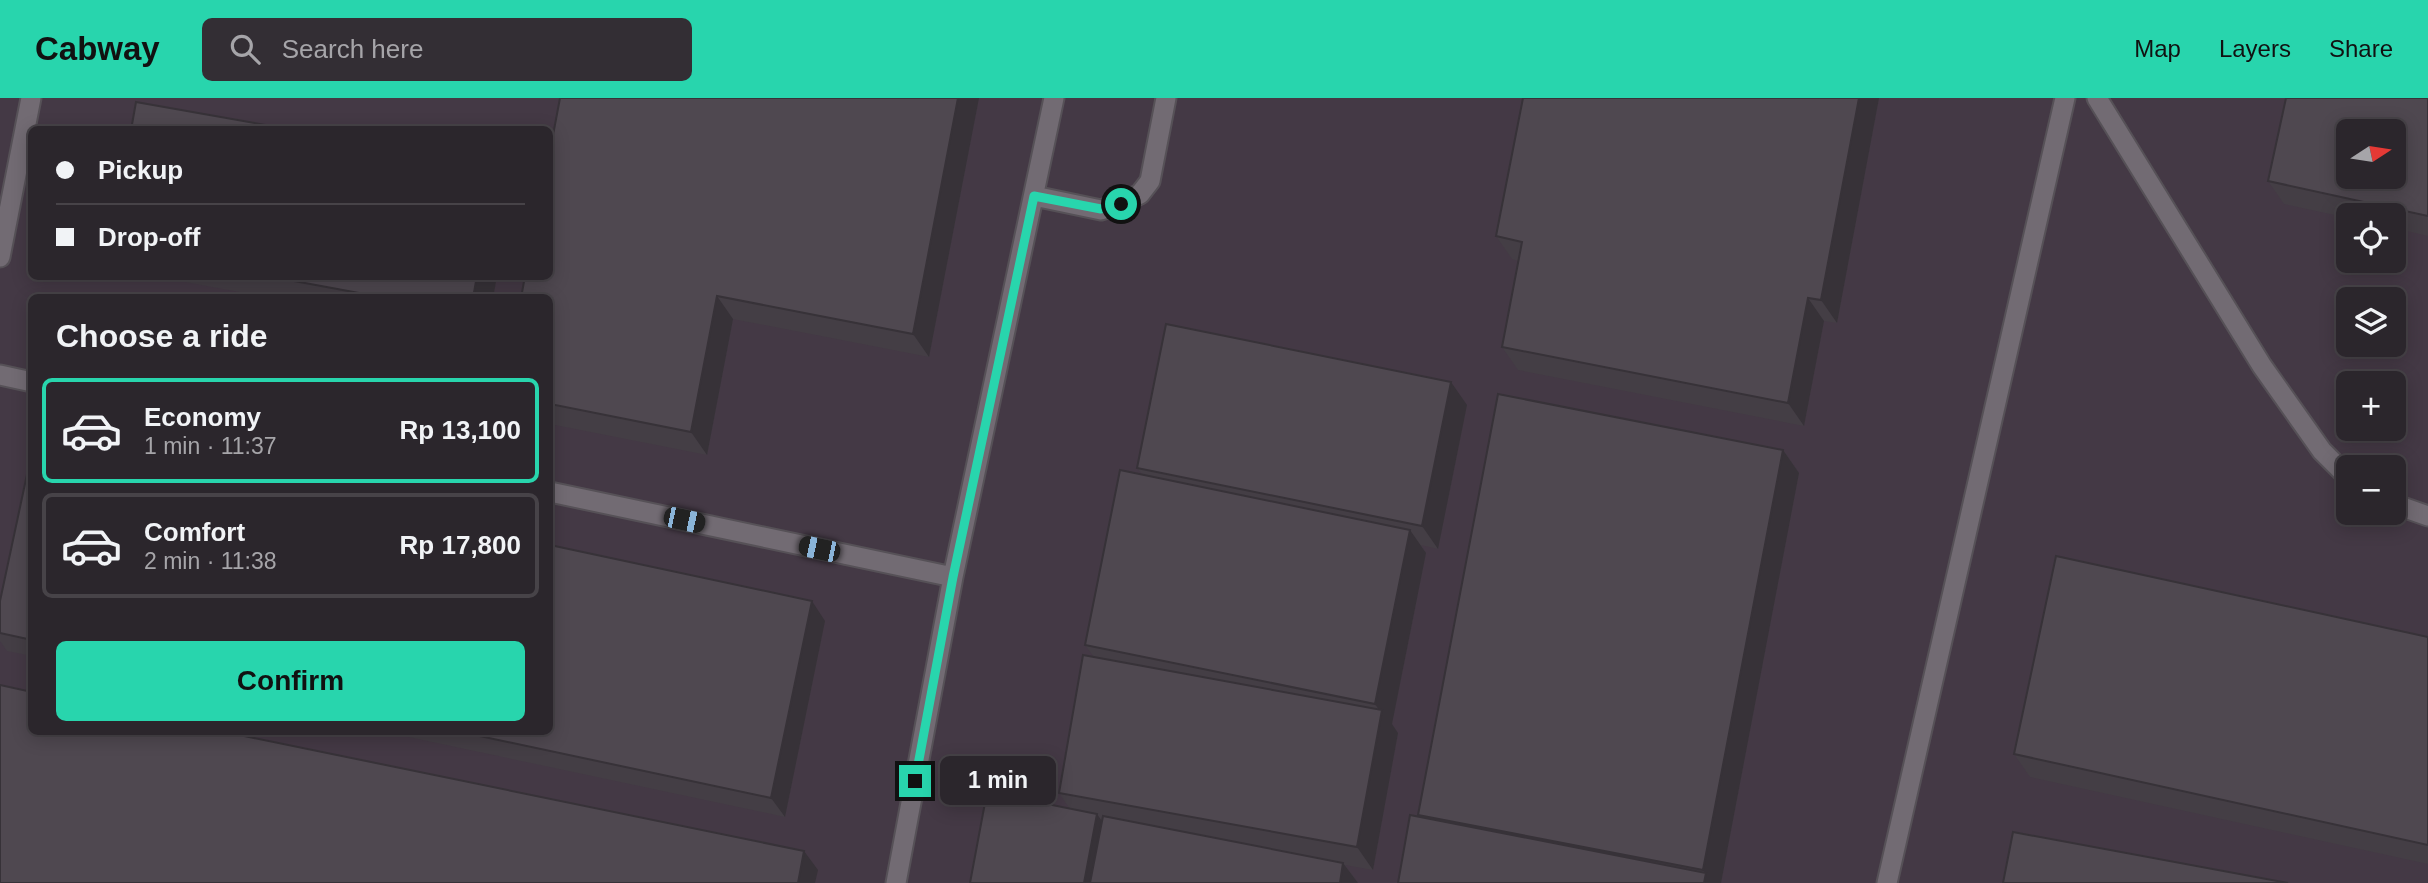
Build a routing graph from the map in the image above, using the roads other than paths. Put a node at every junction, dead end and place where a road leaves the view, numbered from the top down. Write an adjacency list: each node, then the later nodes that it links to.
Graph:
1 (31, 98): 7 (lane)
2 (1054, 98): 6 (lane)
3 (1166, 98): 6 (lane)
4 (2065, 98): 16 (lane)
5 (2097, 98): 10 (lane)
6 (1034, 196): 14 (lane)
7 (0, 257)
8 (0, 375): 9 (lane)
9 (28, 381)
10 (2336, 465)
11 (553, 493): 14 (lane)
12 (2406, 508): 13 (lane)
13 (2428, 516)
14 (953, 577): 15 (lane)
15 (896, 883)
16 (1887, 883)

